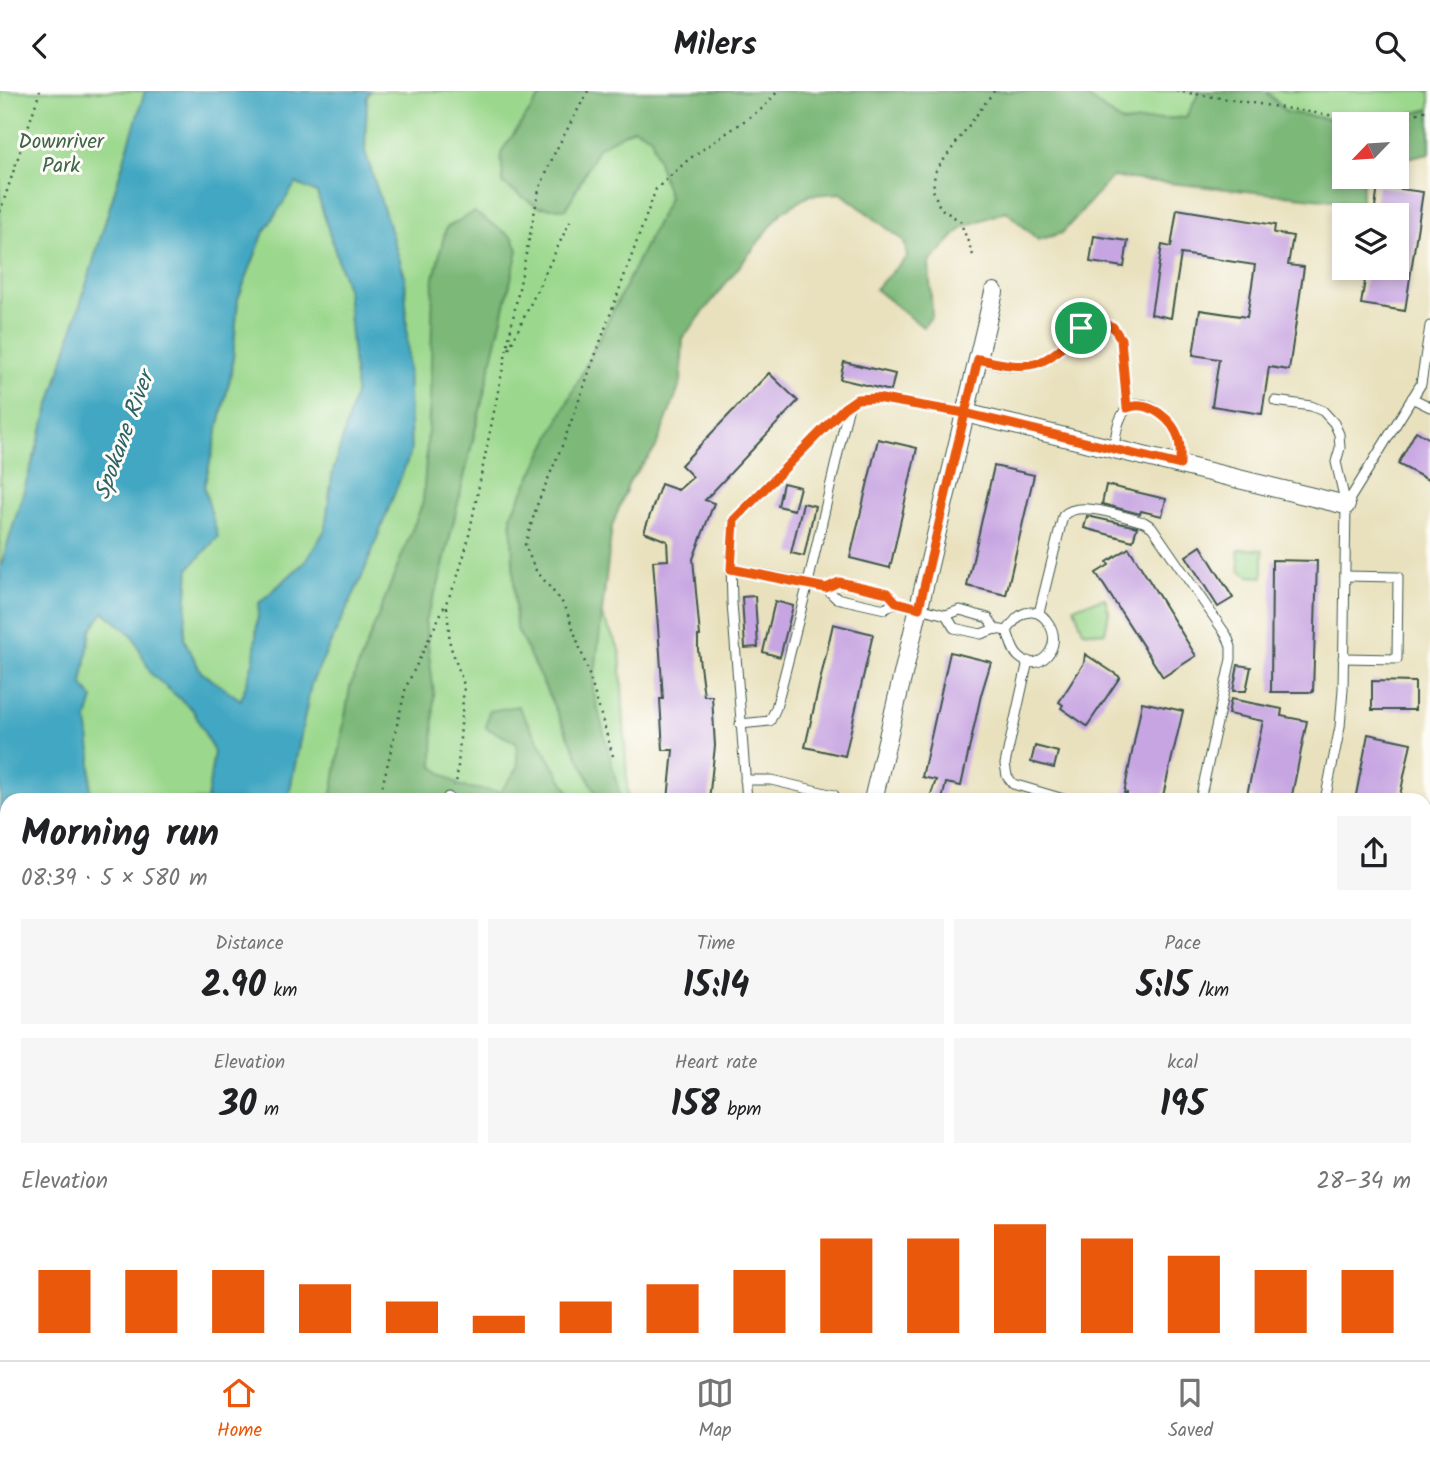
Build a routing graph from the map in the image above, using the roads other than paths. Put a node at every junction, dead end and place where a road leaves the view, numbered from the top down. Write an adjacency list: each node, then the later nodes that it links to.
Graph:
1 (994, 292): 3 (street)
2 (1430, 327): 4 (lane)
3 (978, 359): 8 (lane); 9 (street)
4 (1412, 398): 7 (lane); 12 (lane)
5 (1275, 401): 12 (lane)
6 (849, 405): 9 (lane); 13 (lane); 15 (lane)
7 (1430, 407)
8 (1127, 408): 10 (lane); 11 (lane)
9 (965, 413): 10 (street); 18 (street)
10 (1114, 449): 11 (street)
11 (1180, 465): 12 (street)
12 (1346, 505): 14 (lane)
13 (731, 569): 15 (lane); 25 (lane)
14 (1345, 576): 23 (lane); 23 (lane)
15 (808, 583): 16 (lane); 25 (lane)
16 (826, 588): 17 (lane); 17 (lane)
17 (896, 602): 18 (lane)
18 (919, 608): 20 (lane); 29 (street)
19 (1039, 613): 22 (lane); 24 (lane); 31 (lane)
20 (946, 615): 21 (lane); 21 (lane)
21 (995, 629): 22 (lane)
22 (1007, 631): 24 (lane)
23 (1343, 659): 32 (lane)
24 (1028, 661): 30 (lane)
25 (740, 724): 26 (lane)
26 (745, 780): 27 (lane); 28 (lane)
27 (746, 793)
28 (826, 793)
29 (875, 793)
30 (1043, 793)
31 (1202, 793)
32 (1326, 793)

